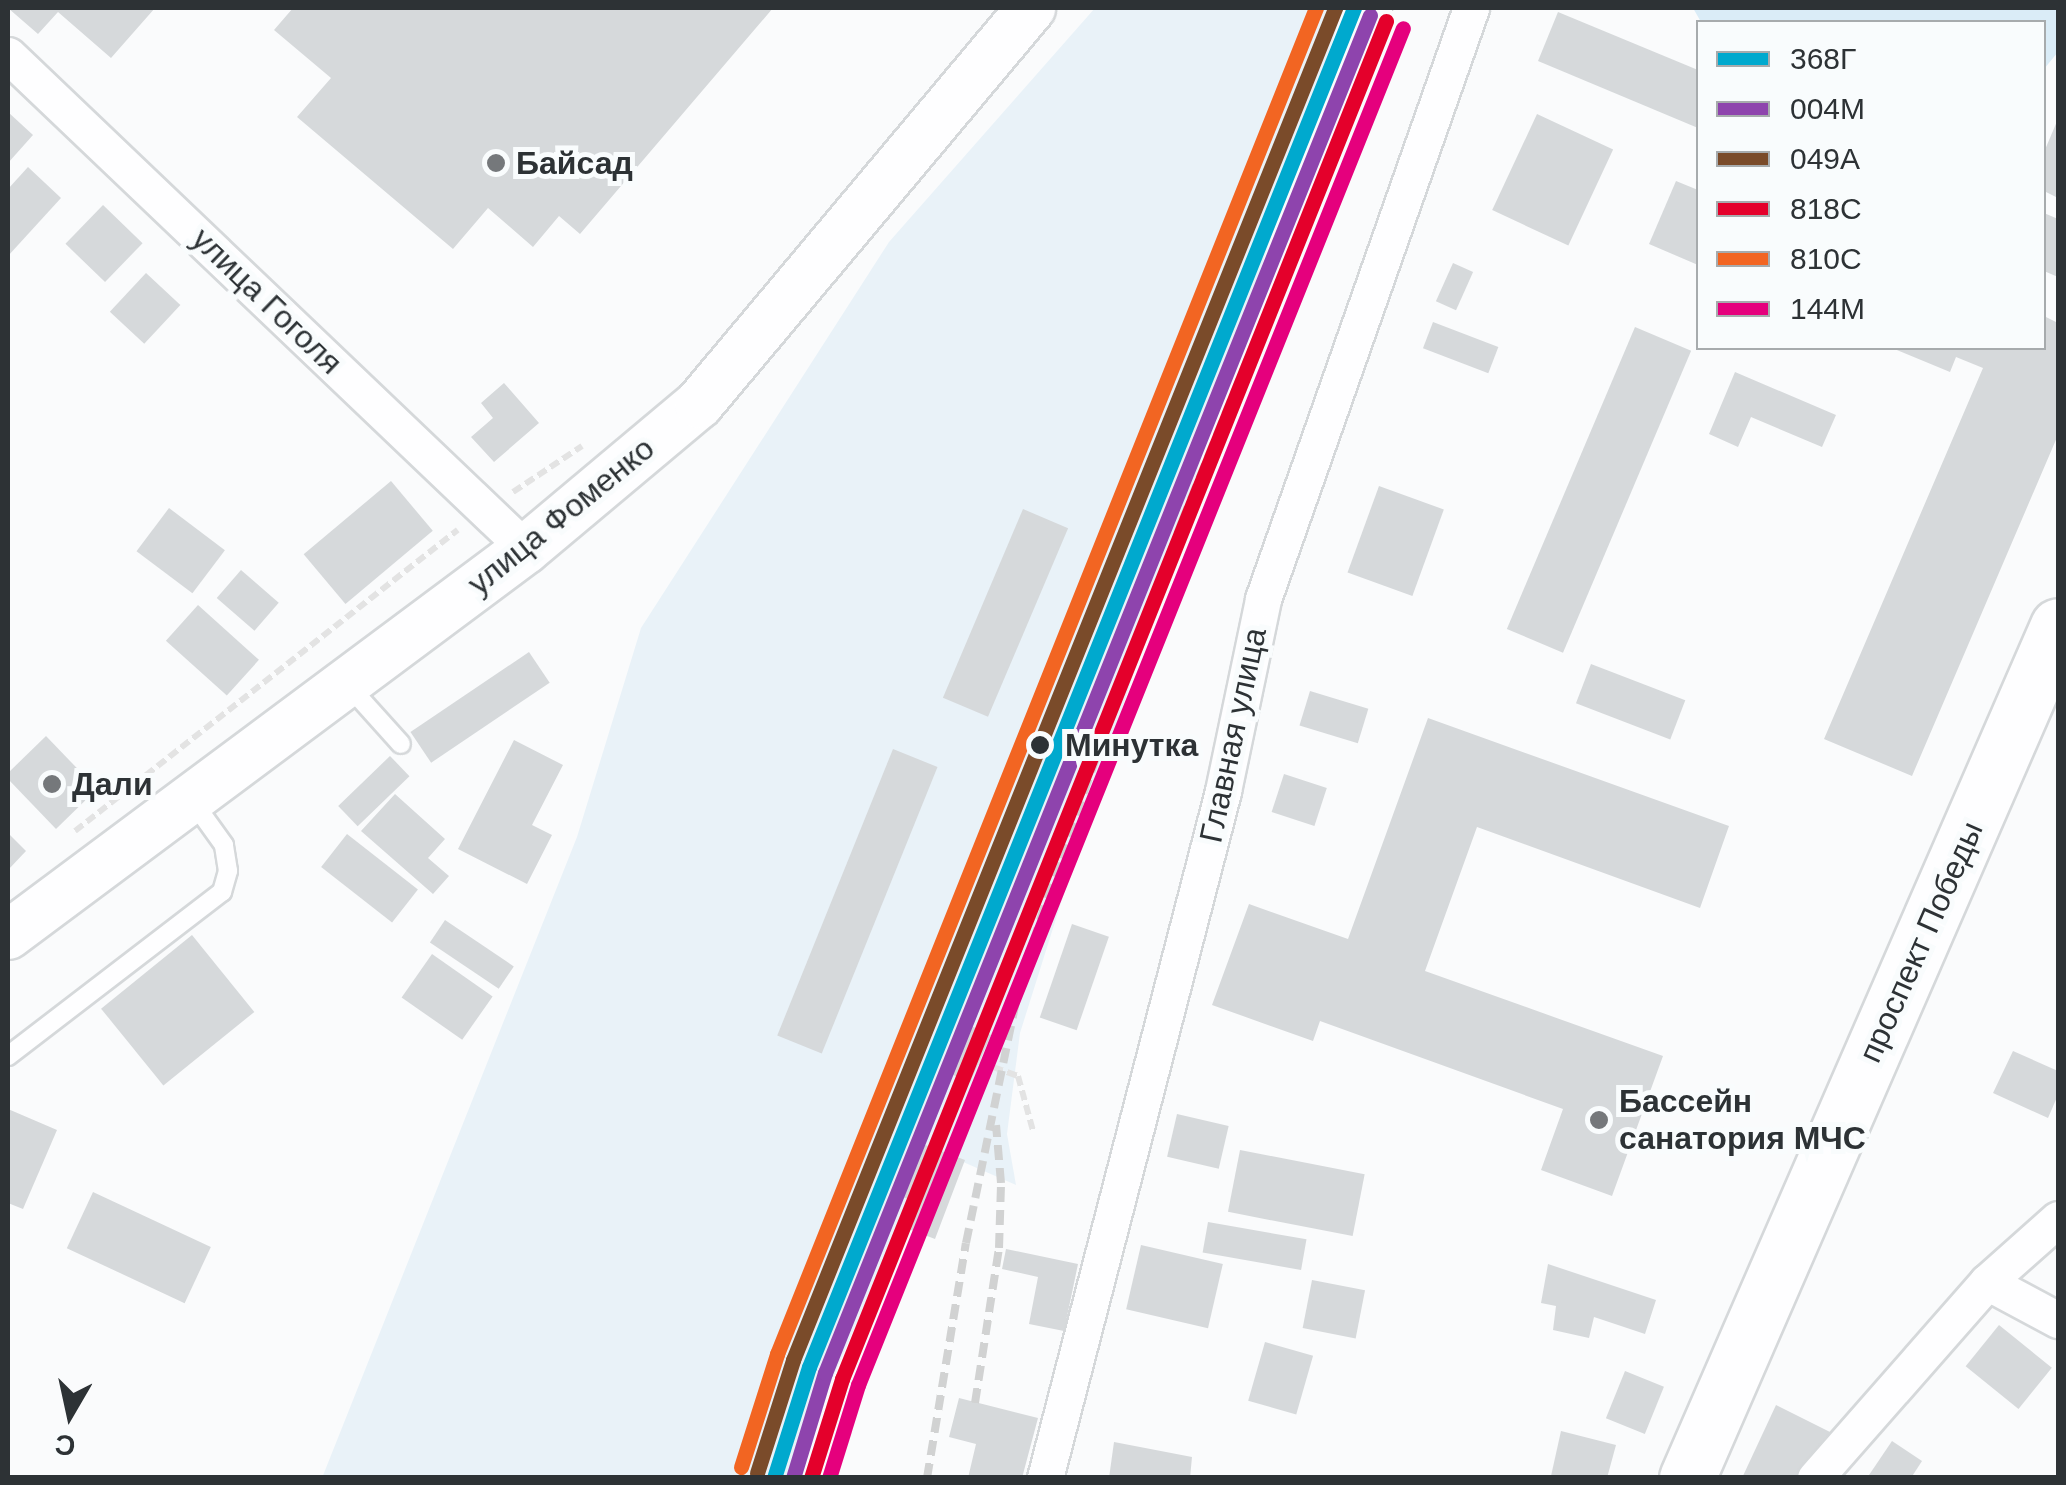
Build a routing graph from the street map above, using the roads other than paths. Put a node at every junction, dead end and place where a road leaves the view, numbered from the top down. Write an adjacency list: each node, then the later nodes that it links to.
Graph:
1 (1032, 8): 4 (street, улица Фоменко)
2 (1471, 8): 14 (street, Главная улица)
3 (8, 54): 4 (street, улица Гоголя)
4 (526, 549): 6 (street, улица Фоменко)
5 (2058, 626): 15 (main road, проспект Победы)
6 (346, 683): 7 (lane); 8 (street, улица Фоменко)
7 (400, 744)
8 (190, 798): 9 (street, улица Фоменко); 10 (lane)
9 (8, 935)
10 (8, 1056)
11 (2054, 1216): 12 (street)
12 (1987, 1282): 13 (street); 16 (street)
13 (2058, 1320)
14 (1045, 1478)
15 (1687, 1478)
16 (1815, 1478)

